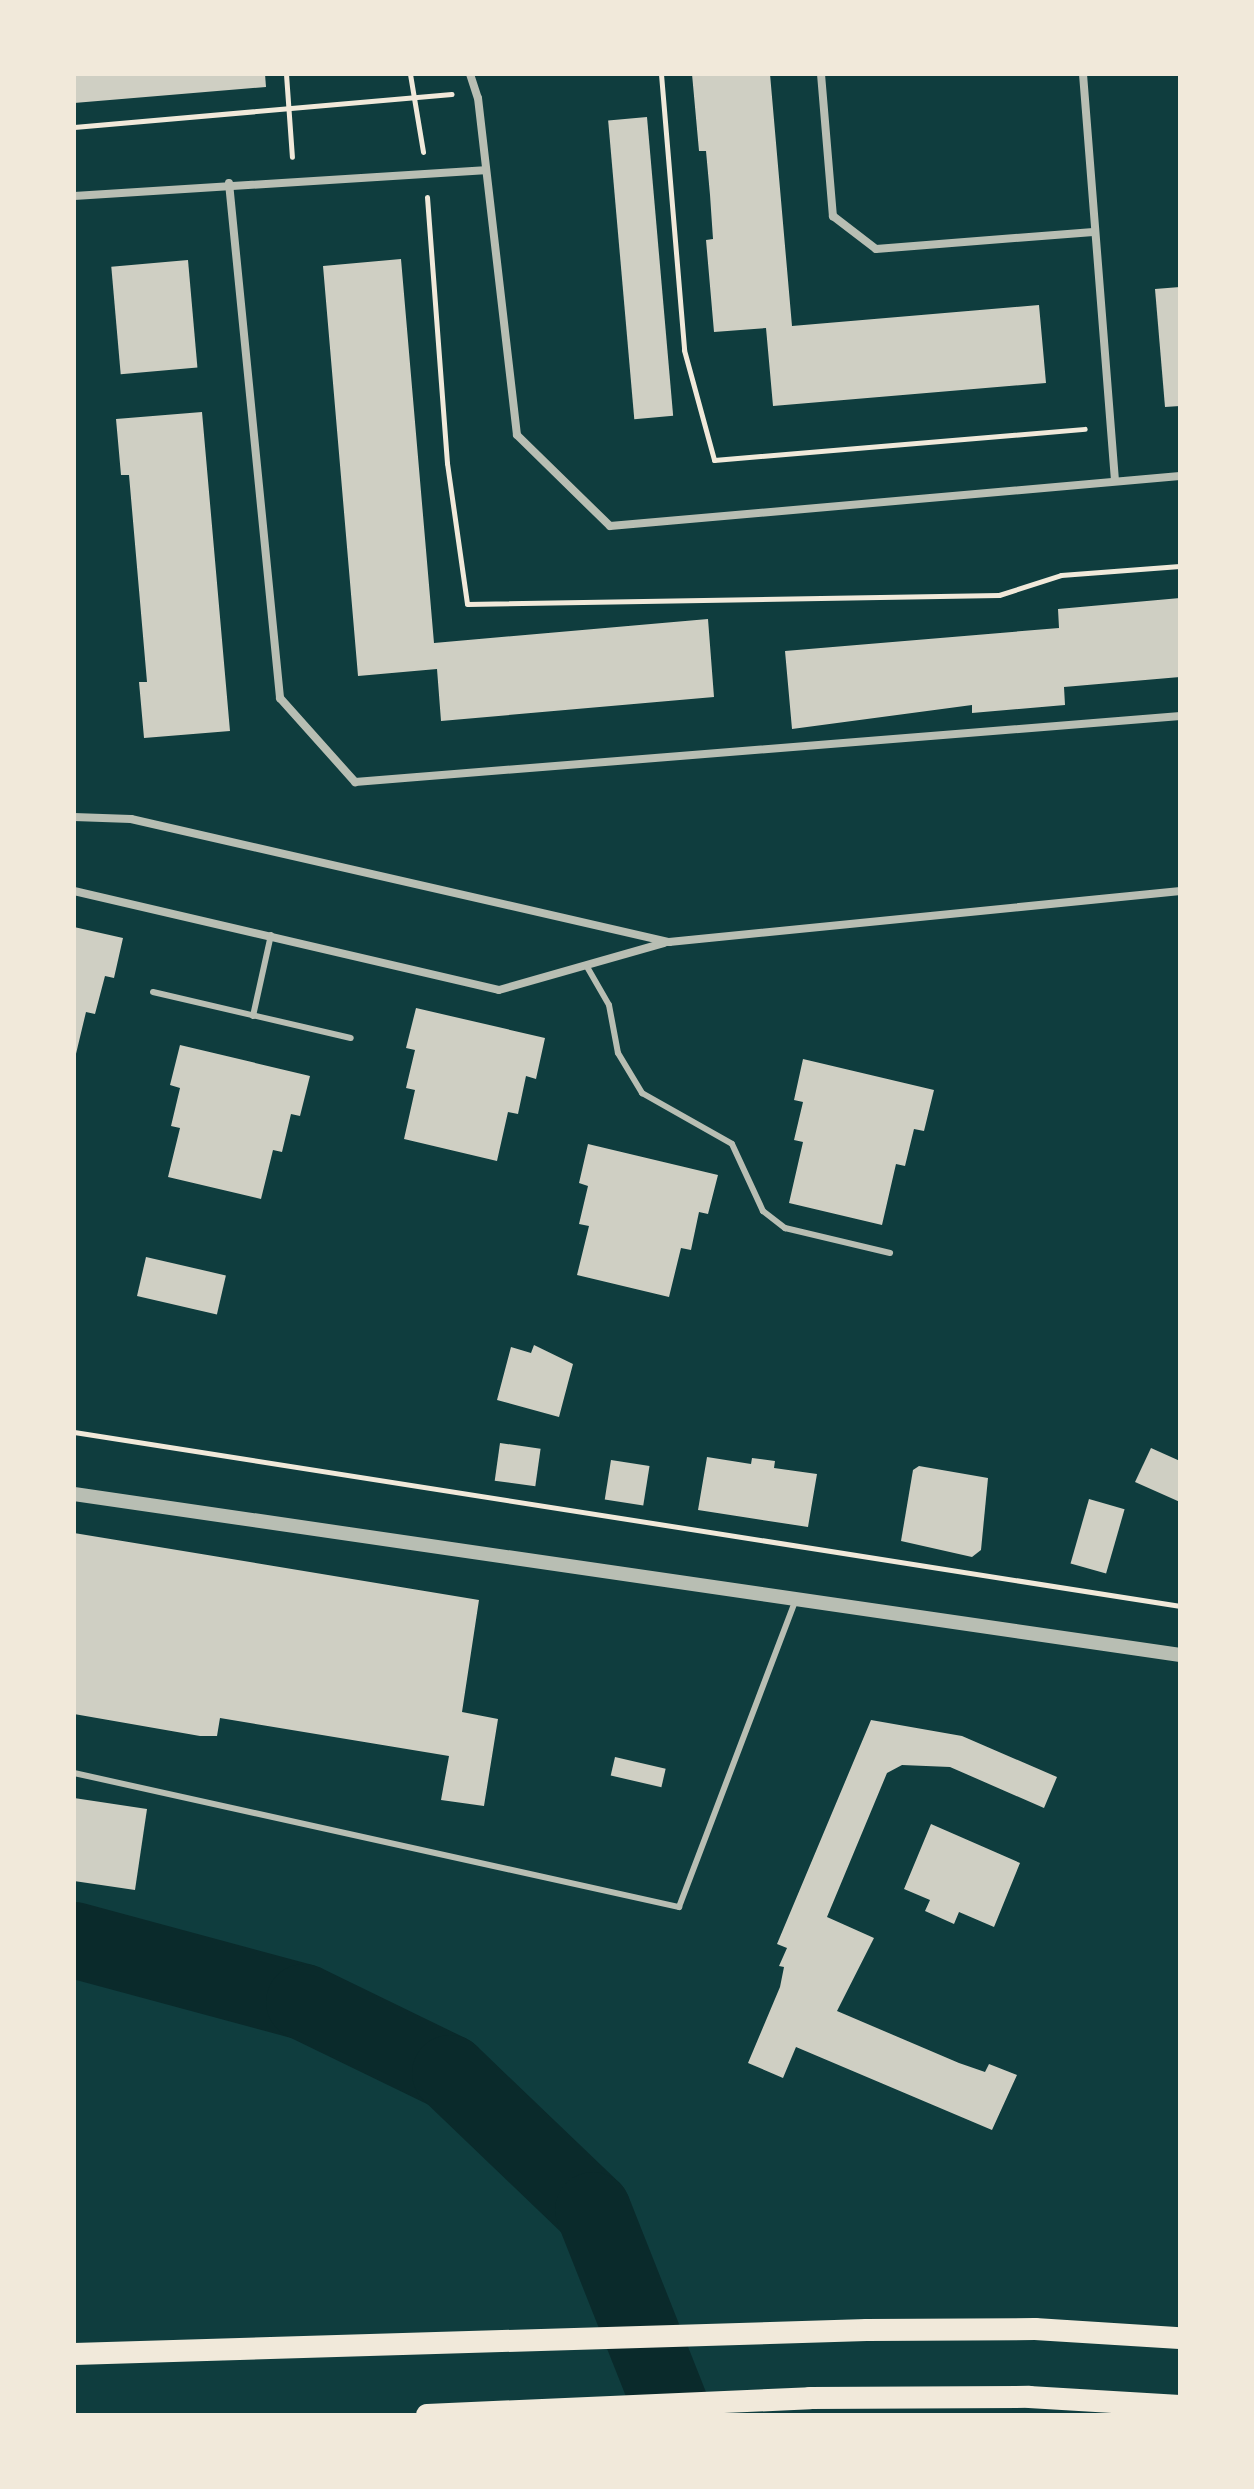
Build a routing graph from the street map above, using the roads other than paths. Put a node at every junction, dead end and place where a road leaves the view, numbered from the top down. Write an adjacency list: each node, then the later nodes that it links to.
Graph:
1 (470, 74): 4 (street)
2 (821, 74): 7 (street)
3 (1083, 74): 7 (street)
4 (484, 170): 5 (street); 9 (street)
5 (229, 183): 6 (street); 10 (street)
6 (74, 196)
7 (1093, 232): 9 (street)
8 (1180, 476): 9 (street)
9 (1115, 480)
10 (1180, 716)
11 (74, 817): 15 (street)
12 (74, 891): 14 (street)
13 (1180, 891): 15 (street)
14 (271, 935): 16 (street); 18 (lane)
15 (669, 942): 16 (street)
16 (586, 965): 20 (lane)
17 (153, 992): 18 (lane)
18 (253, 1016): 19 (lane)
19 (351, 1038)
20 (890, 1253)
21 (74, 1494): 22 (street)
22 (795, 1602): 23 (street); 24 (lane)
23 (1180, 1655)
24 (74, 1773)
25 (1180, 2338): 26 (highway)
26 (74, 2354)
27 (1180, 2406): 28 (highway)
28 (427, 2415)

